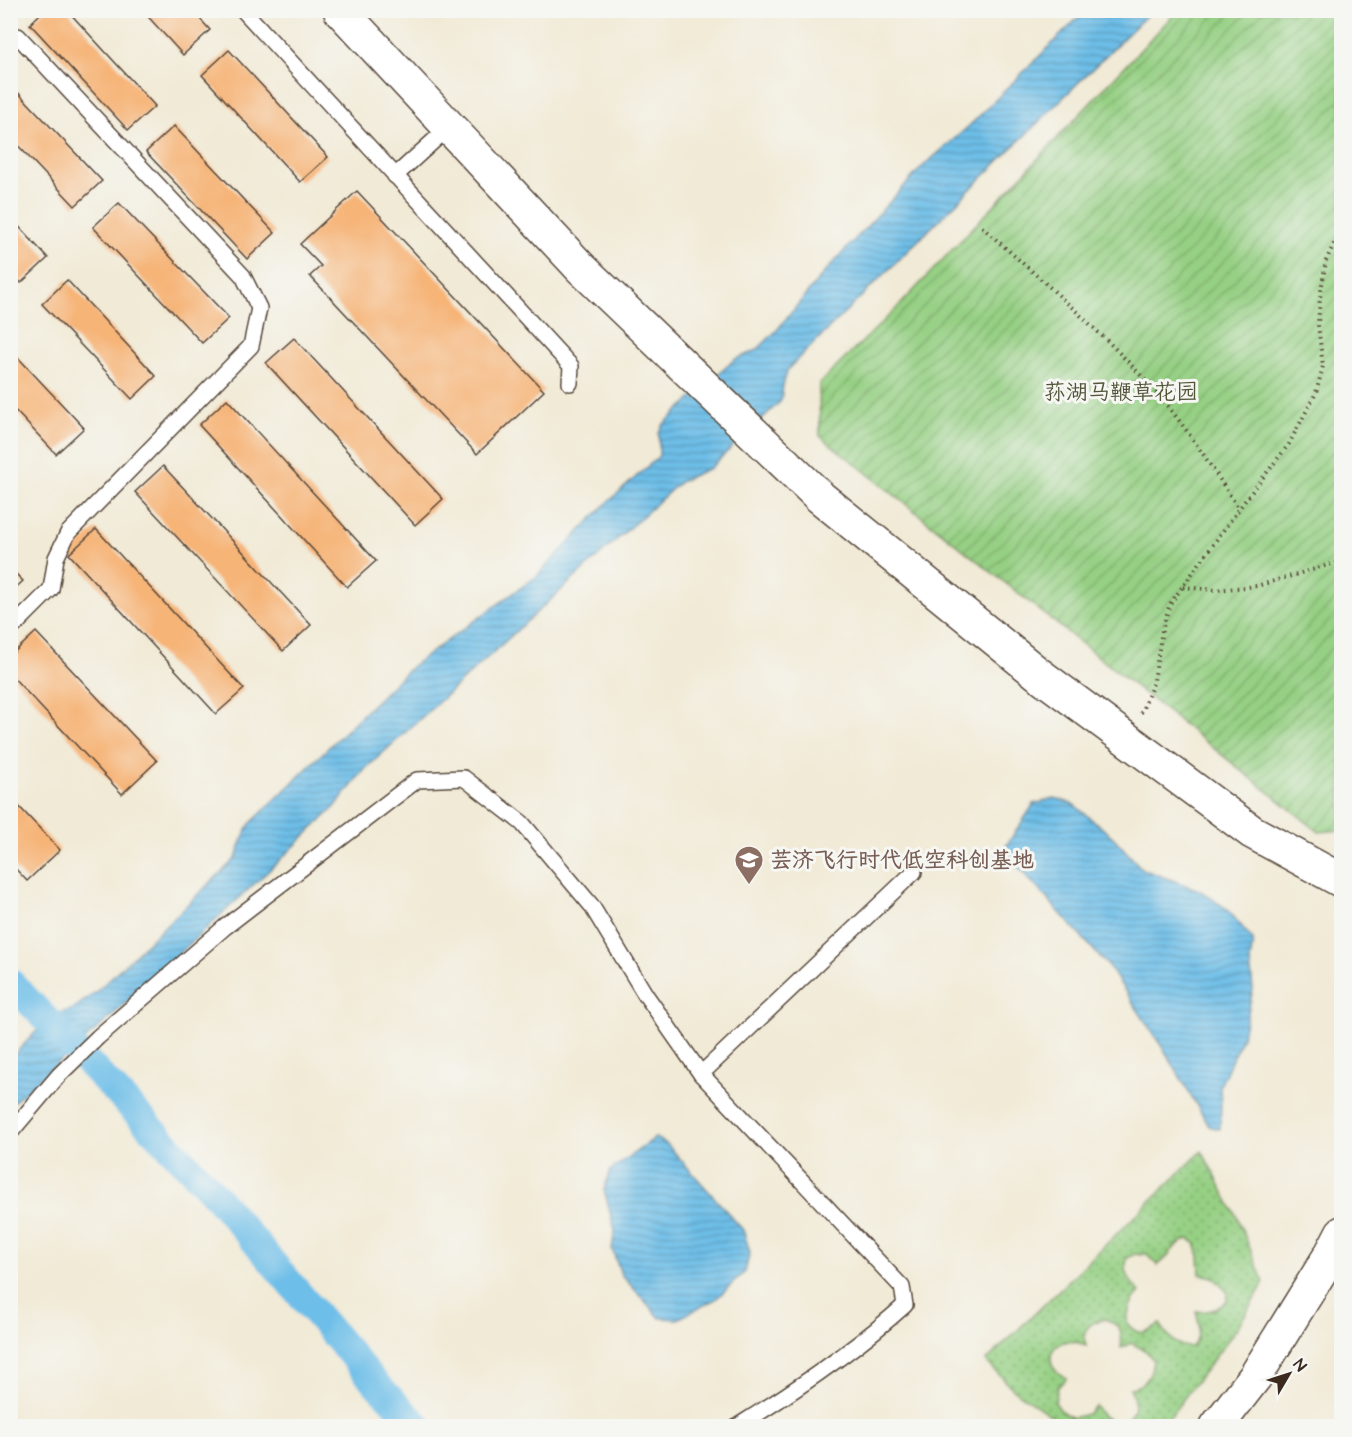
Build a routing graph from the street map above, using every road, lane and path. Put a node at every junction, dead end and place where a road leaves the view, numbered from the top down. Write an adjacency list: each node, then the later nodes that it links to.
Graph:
1 (243, 10): 5 (lane)
2 (340, 10): 4 (street)
3 (18, 36): 12 (lane)
4 (449, 127): 5 (lane); 13 (street)
5 (395, 176): 8 (lane)
6 (1341, 226): 9 (path)
7 (982, 227): 9 (path)
8 (570, 383)
9 (1239, 508): 11 (path)
10 (1341, 561): 11 (path)
11 (1182, 586): 13 (path)
12 (10, 630)
13 (1130, 741): 15 (street)
14 (914, 872): 16 (lane)
15 (1341, 881)
16 (701, 1074): 17 (lane); 19 (lane)
17 (10, 1133)
18 (1341, 1233): 20 (street)
19 (738, 1426)
20 (1217, 1426)

